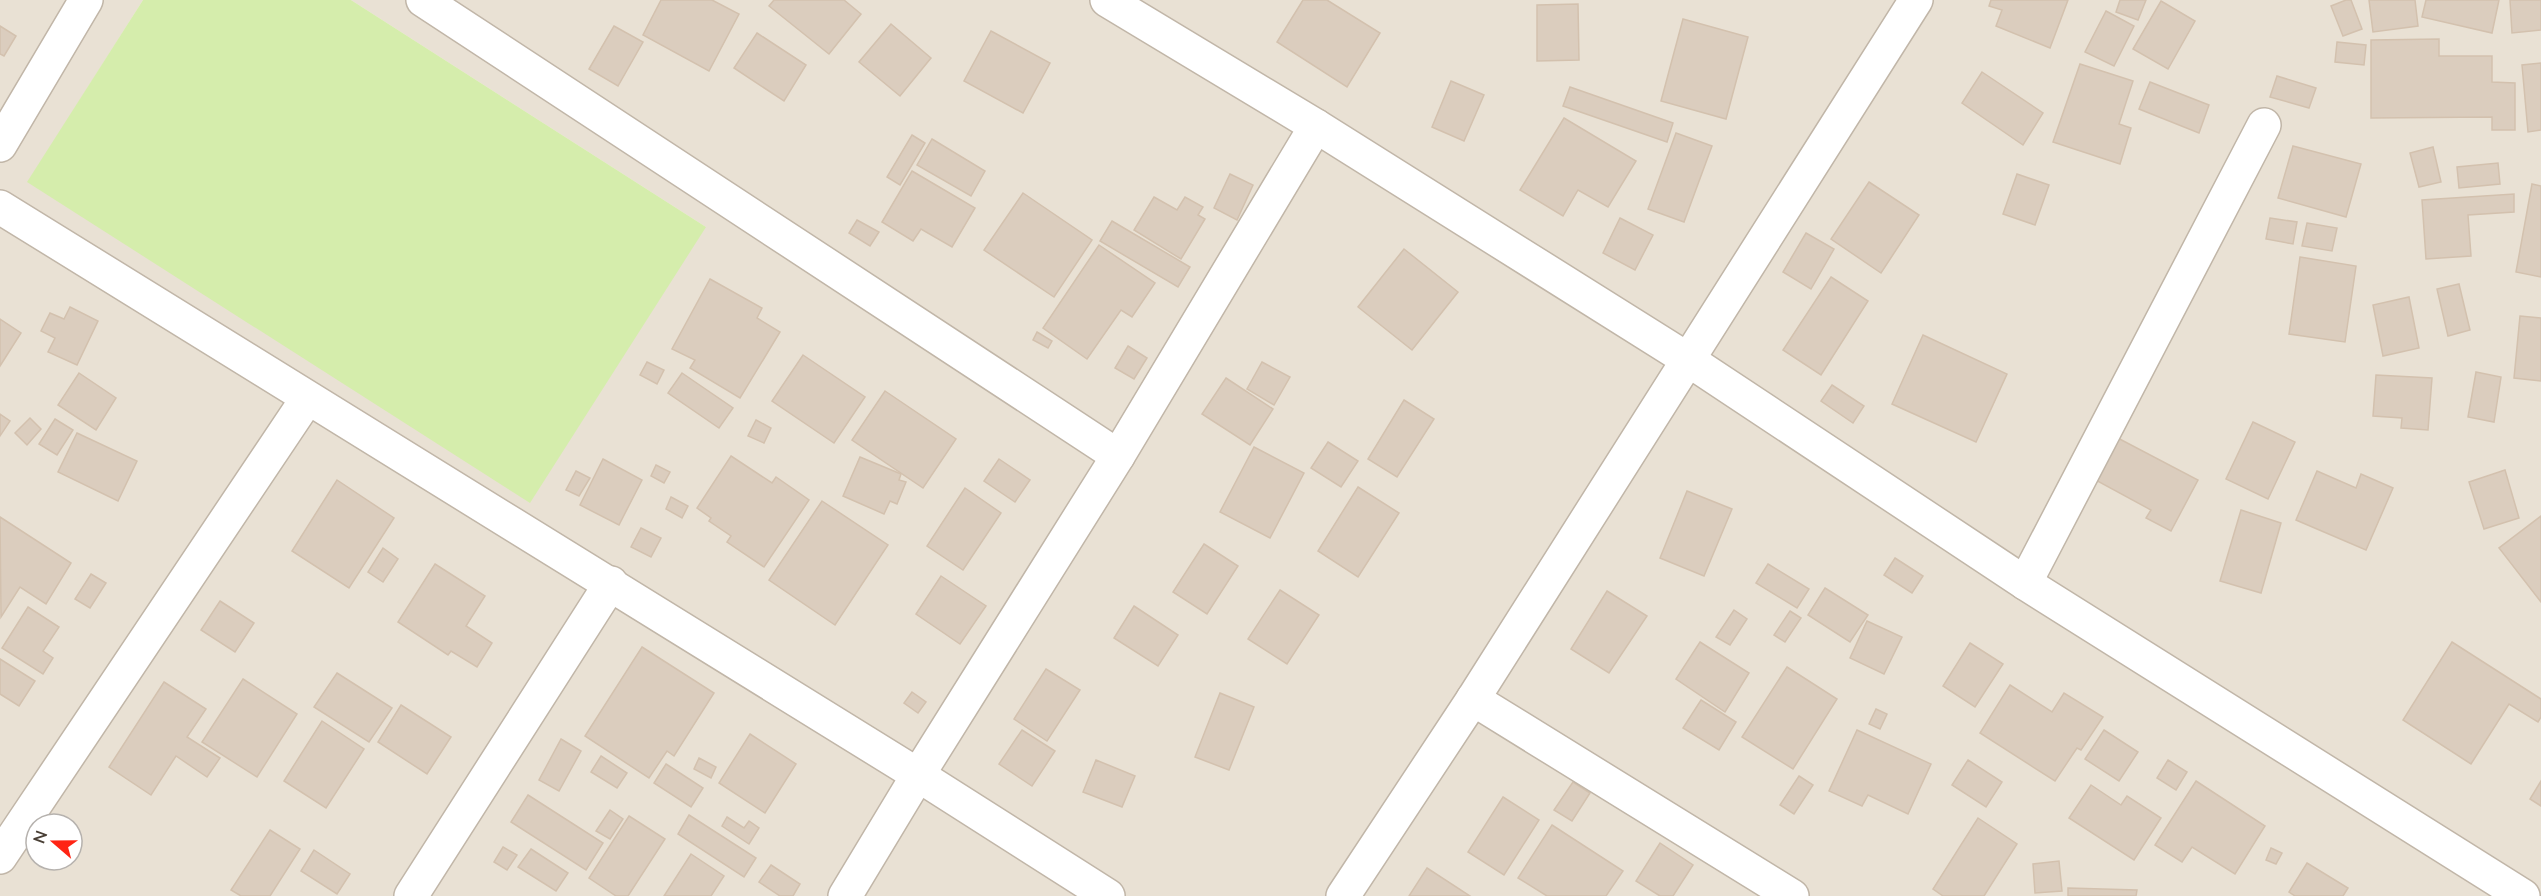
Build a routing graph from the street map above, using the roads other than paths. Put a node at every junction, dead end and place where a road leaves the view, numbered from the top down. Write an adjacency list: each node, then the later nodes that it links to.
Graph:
1 (86, 0): 7 (street)
2 (423, 0): 11 (street)
3 (1107, 0): 6 (street)
4 (1916, 0): 9 (street)
5 (2264, 125): 13 (street)
6 (1316, 126): 9 (street); 11 (street)
7 (0, 145)
8 (0, 207): 10 (street)
9 (1687, 359): 13 (street); 14 (street)
10 (307, 399): 12 (street); 16 (street)
11 (1118, 456): 15 (street)
12 (611, 584): 15 (street); 17 (street)
13 (2025, 584): 22 (street)
14 (1473, 699): 20 (street); 21 (street)
15 (918, 774): 18 (street); 19 (street)
16 (0, 857)
17 (411, 896)
18 (845, 896)
19 (1108, 896)
20 (1342, 896)
21 (1792, 896)
22 (2523, 896)

